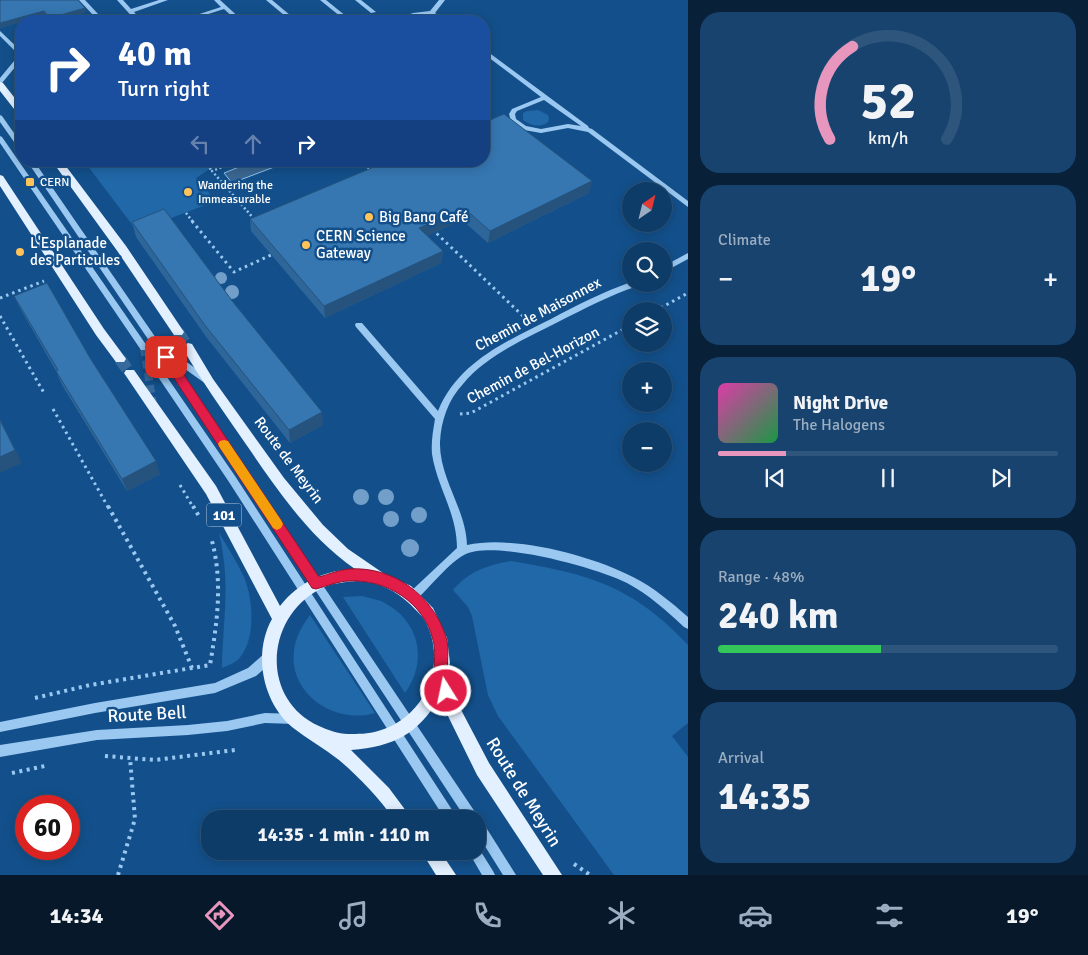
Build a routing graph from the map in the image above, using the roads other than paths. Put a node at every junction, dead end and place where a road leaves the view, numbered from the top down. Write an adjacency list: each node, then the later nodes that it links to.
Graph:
1 (82, 0): 13 (street)
2 (120, 0): 10 (street)
3 (165, 0): 10 (street)
4 (217, 0): 9 (street)
5 (269, 0): 17 (street)
6 (323, 0): 18 (street)
7 (358, 0): 11 (street)
8 (442, 0): 12 (street)
9 (225, 7): 15 (street); 16 (street)
10 (130, 11): 14 (street)
11 (374, 12)
12 (432, 13): 19 (street); 20 (street)
13 (96, 15)
14 (134, 15)
15 (200, 15)
16 (234, 15)
17 (287, 15)
18 (342, 15)
19 (413, 15)
20 (435, 15)
21 (0, 33): 22 (street)
22 (15, 49)
23 (490, 56): 26 (street)
24 (15, 63): 25 (street)
25 (0, 83): 27 (main road)
26 (545, 97): 29 (street); 29 (street)
27 (15, 104)
28 (0, 117): 31 (street)
29 (590, 130): 37 (street)
30 (0, 138): 32 (street)
31 (15, 139)
32 (15, 160)
33 (20, 167): 45 (street)
34 (34, 167): 43 (street)
35 (61, 167): 42 (main road)
36 (0, 178): 46 (main road)
37 (688, 205)
38 (688, 256): 39 (street)
39 (672, 265)
40 (622, 288): 50 (street, Chemin de Maisonnex)
41 (359, 325): 50 (street)
42 (178, 332)
43 (155, 343)
44 (188, 347): 49 (main road, Route de Meyrin)
45 (144, 348)
46 (120, 359)
47 (153, 363): 53 (street)
48 (130, 373): 55 (main road, 101)
49 (209, 382): 52 (main road, Route de Meyrin); 53 (street)
50 (441, 414): 51 (street, Chemin de Maisonnex)
51 (462, 550): 54 (street); 56 (street)
52 (379, 578): 53 (main road, Route de Meyrin); 54 (main road, Route de Meyrin)
53 (310, 587): 55 (main road, Route de Meyrin); 60 (street); 63 (street)
54 (413, 596): 58 (main road, Route de Meyrin)
55 (279, 618): 57 (main road, Route de Meyrin)
56 (688, 624)
57 (269, 657): 59 (main road, Route de Meyrin); 61 (street, Route Bell)
58 (441, 675): 60 (main road, Route de Meyrin); 74 (main road, Route de Meyrin)
59 (296, 719): 62 (main road, Route de Meyrin); 64 (street, Route Bell)
60 (411, 724): 63 (main road, Route de Meyrin); 67 (street)
61 (0, 727)
62 (311, 730): 63 (main road, Route de Meyrin); 65 (main road, Route de Meyrin)
63 (397, 733): 66 (street)
64 (0, 751)
65 (397, 810)
66 (446, 810)
67 (467, 810)
68 (486, 838): 73 (street)
69 (436, 860): 71 (main road)
70 (480, 860): 72 (street)
71 (447, 875)
72 (489, 875)
73 (510, 875)
74 (553, 875)

